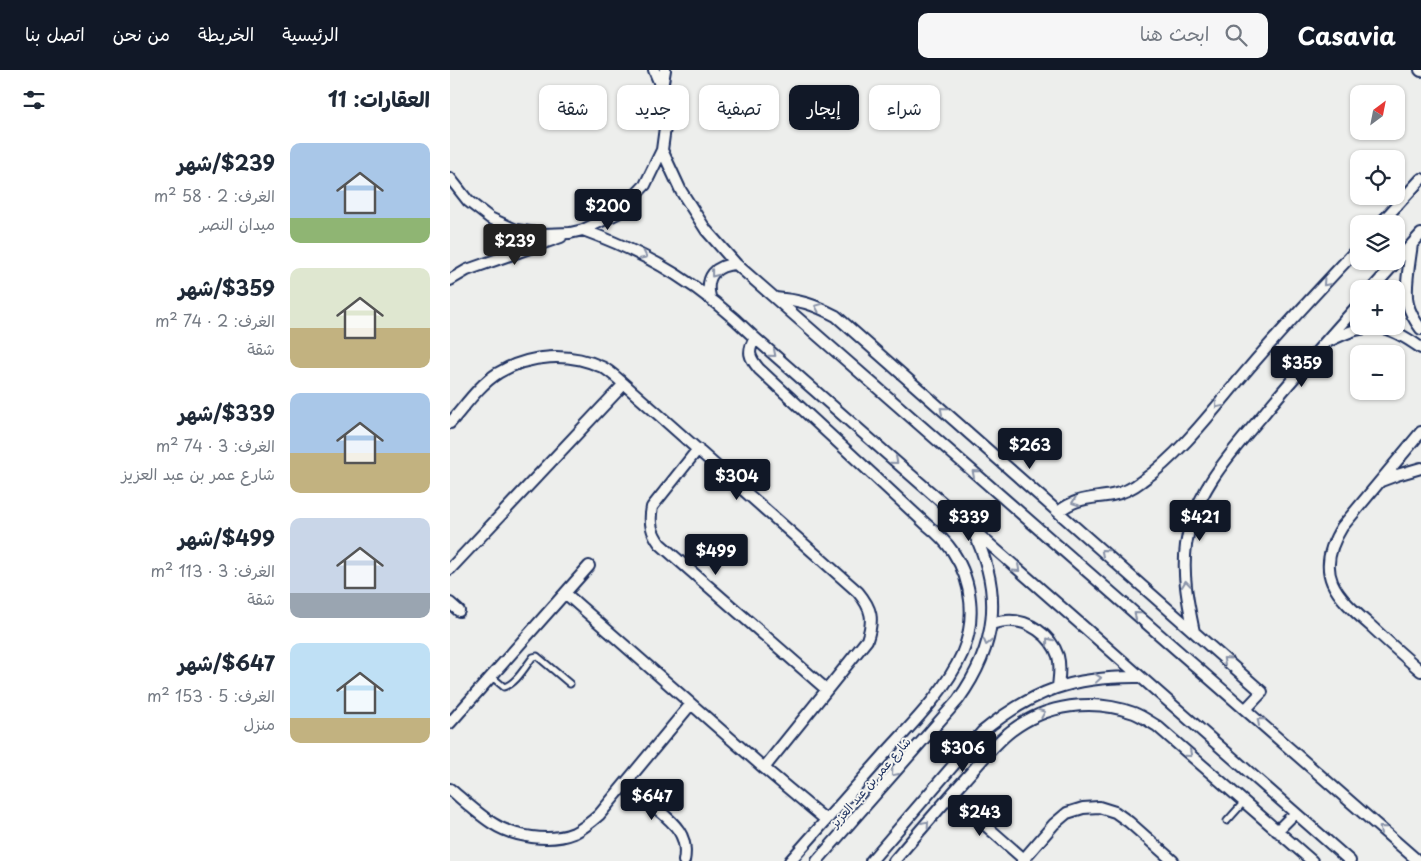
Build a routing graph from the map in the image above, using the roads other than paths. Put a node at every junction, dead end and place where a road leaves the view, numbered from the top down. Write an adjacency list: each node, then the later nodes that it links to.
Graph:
1 (654, 70): 3 (street)
2 (665, 70): 4 (street)
3 (660, 85)
4 (663, 85)
5 (665, 130): 6 (street)
6 (662, 150): 10 (street); 15 (street)
7 (450, 178): 11 (street)
8 (1421, 179): 9 (street)
9 (1388, 215)
10 (583, 230): 11 (street); 18 (street, one-way to 18)
11 (570, 233): 16 (street)
12 (1421, 234): 13 (street)
13 (1412, 244): 17 (street); 21 (street)
14 (1350, 257): 31 (street, one-way to 31)
15 (736, 264): 18 (street, one-way to 18); 19 (street)
16 (450, 280)
17 (1380, 280)
18 (710, 298): 22 (street)
19 (775, 298): 31 (street, one-way to 19); 47 (street, one-way to 19)
20 (1350, 314): 23 (street)
21 (1421, 329)
22 (755, 338): 32 (street, one-way to 32); 49 (street)
23 (1324, 344): 24 (street); 39 (street, one-way to 23)
24 (1421, 348)
25 (624, 384): 26 (street); 28 (street); 34 (street)
26 (450, 423)
27 (1421, 432): 30 (street)
28 (698, 449): 45 (street); 45 (street)
29 (1421, 468): 30 (street)
30 (1380, 482): 40 (street)
31 (1058, 512): 39 (street, one-way to 31)
32 (971, 527): 38 (street, شارع عمر بن عبد العزيز); 42 (street, one-way to 42)
33 (589, 566): 35 (street)
34 (450, 568)
35 (565, 593): 41 (street); 46 (street)
36 (450, 603): 37 (street)
37 (459, 611)
38 (991, 624): 44 (street, one-way to 38); 50 (street, شارع عمر بن عبد العزيز, one-way to 50)
39 (1194, 632): 47 (street, one-way to 39)
40 (1421, 671)
41 (491, 676): 43 (lane); 48 (street)
42 (1140, 676): 44 (street, one-way to 42); 56 (street)
43 (570, 684)
44 (1058, 687): 64 (street)
45 (827, 690): 51 (street)
46 (692, 704): 51 (street); 52 (street)
47 (1246, 709): 69 (street, one-way to 47)
48 (450, 723)
49 (908, 729): 50 (street); 57 (street)
50 (922, 741): 63 (street, شارع عمر بن عبد العزيز, one-way to 63)
51 (764, 768): 57 (street)
52 (626, 783): 53 (street); 61 (street)
53 (450, 789)
54 (951, 795): 55 (street, one-way to 55); 60 (street); 65 (street, one-way to 54)
55 (1244, 802): 58 (lane); 59 (street)
56 (1294, 813): 59 (street); 68 (street)
57 (826, 820): 62 (street)
58 (1227, 820)
59 (1277, 831): 67 (street)
60 (1024, 860): 66 (street)
61 (684, 861)
62 (790, 861)
63 (816, 861)
64 (871, 861)
65 (894, 861)
66 (1173, 861)
67 (1312, 861)
68 (1350, 861)
69 (1418, 861)

